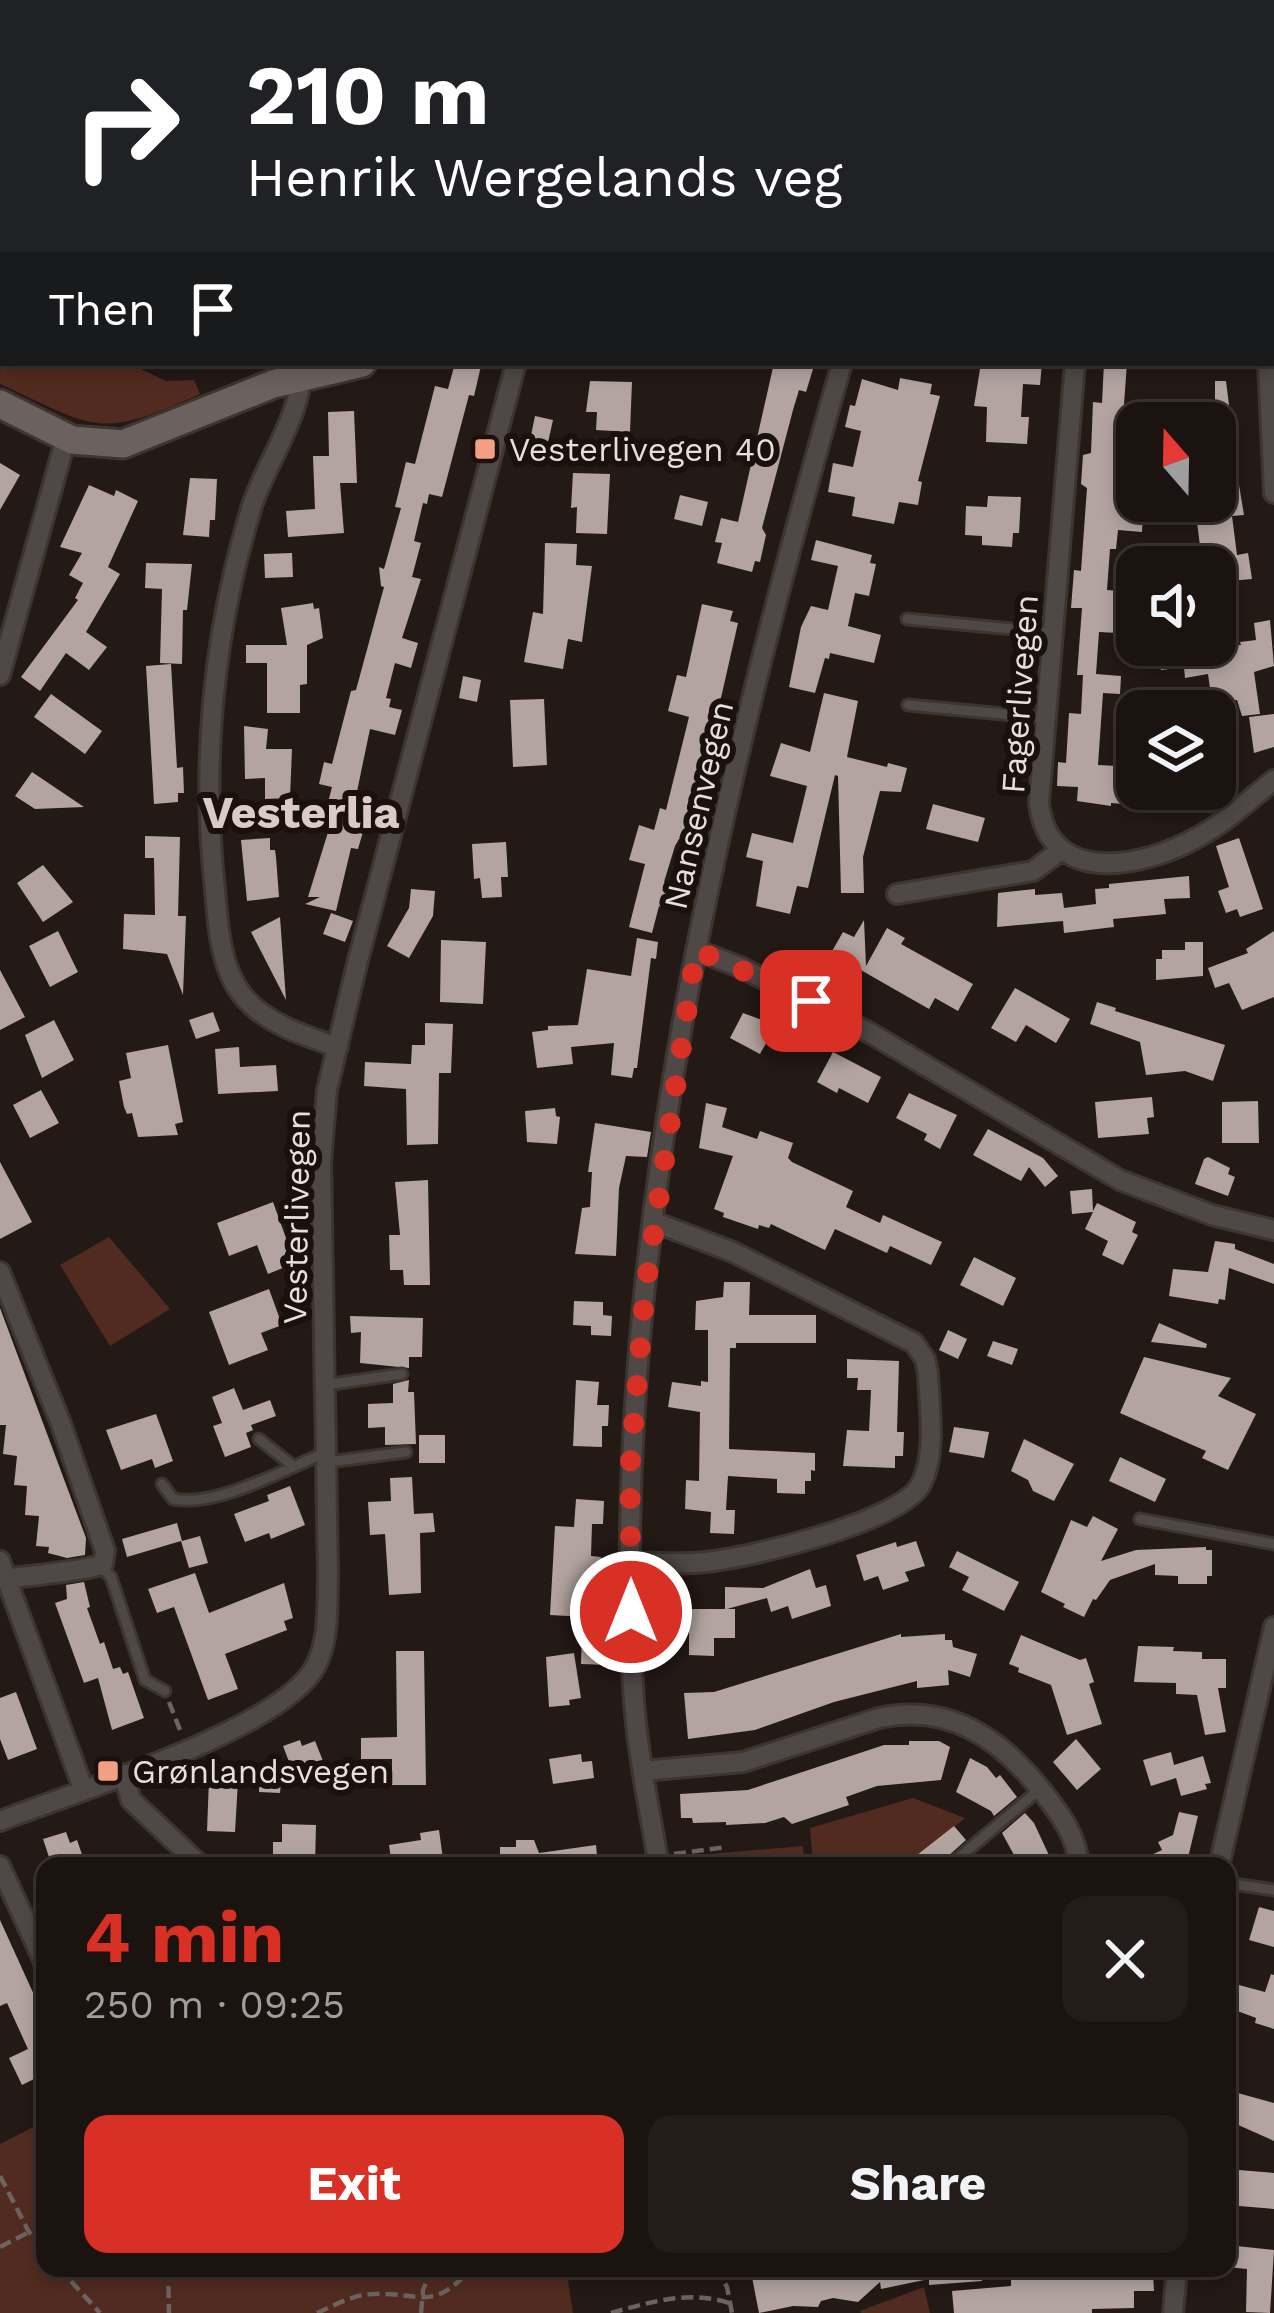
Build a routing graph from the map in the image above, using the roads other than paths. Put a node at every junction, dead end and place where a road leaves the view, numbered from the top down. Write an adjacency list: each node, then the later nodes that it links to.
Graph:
1 (332, 366): 6 (street)
2 (515, 366): 19 (street, Vesterlivegen)
3 (841, 366): 18 (street, Nansenvegen)
4 (1075, 366): 11 (street, Fagerlivegen)
5 (1268, 366): 9 (street)
6 (302, 369): 8 (street); 19 (street)
7 (0, 404): 8 (street)
8 (66, 438): 12 (street)
9 (1274, 493)
10 (907, 619): 11 (lane)
11 (1054, 633): 14 (street, Fagerlivegen)
12 (0, 675)
13 (908, 705): 14 (lane)
14 (1046, 718): 16 (street, Fagerlivegen)
15 (1274, 780): 16 (street)
16 (1060, 851): 17 (street)
17 (897, 894)
18 (696, 950): 20 (street, Nansenvegen); 21 (street)
19 (338, 1047): 24 (street, Vesterlivegen)
20 (654, 1222): 32 (street, Nansenvegen); 32 (street)
21 (1274, 1230)
22 (0, 1272): 33 (street)
23 (402, 1374): 24 (lane)
24 (326, 1385): 27 (street, Vesterlivegen)
25 (259, 1439): 28 (lane)
26 (406, 1452): 27 (lane)
27 (326, 1457): 28 (lane); 38 (street, Vesterlivegen)
28 (293, 1466): 29 (lane)
29 (161, 1484)
30 (1140, 1519): 31 (lane)
31 (1274, 1544)
32 (632, 1563): 37 (street, Nansenvegen)
33 (101, 1567): 34 (street); 36 (lane)
34 (3, 1570): 39 (street)
35 (1274, 1628): 46 (street)
36 (165, 1690)
37 (643, 1771): 40 (street); 43 (street, Nansenvegen)
38 (123, 1774): 39 (street, Vesterlivegen); 42 (street)
39 (83, 1788): 41 (street, Vesterlivegen)
40 (1040, 1789): 44 (lane); 45 (street)
41 (0, 1821)
42 (191, 1857)
43 (657, 1857)
44 (960, 1857)
45 (1077, 1857)
46 (1222, 1857)
47 (0, 1867): 50 (street)
48 (1236, 1884): 49 (lane)
49 (1274, 1890)
50 (36, 1945)
51 (1177, 2277): 52 (street)
52 (1173, 2313)

